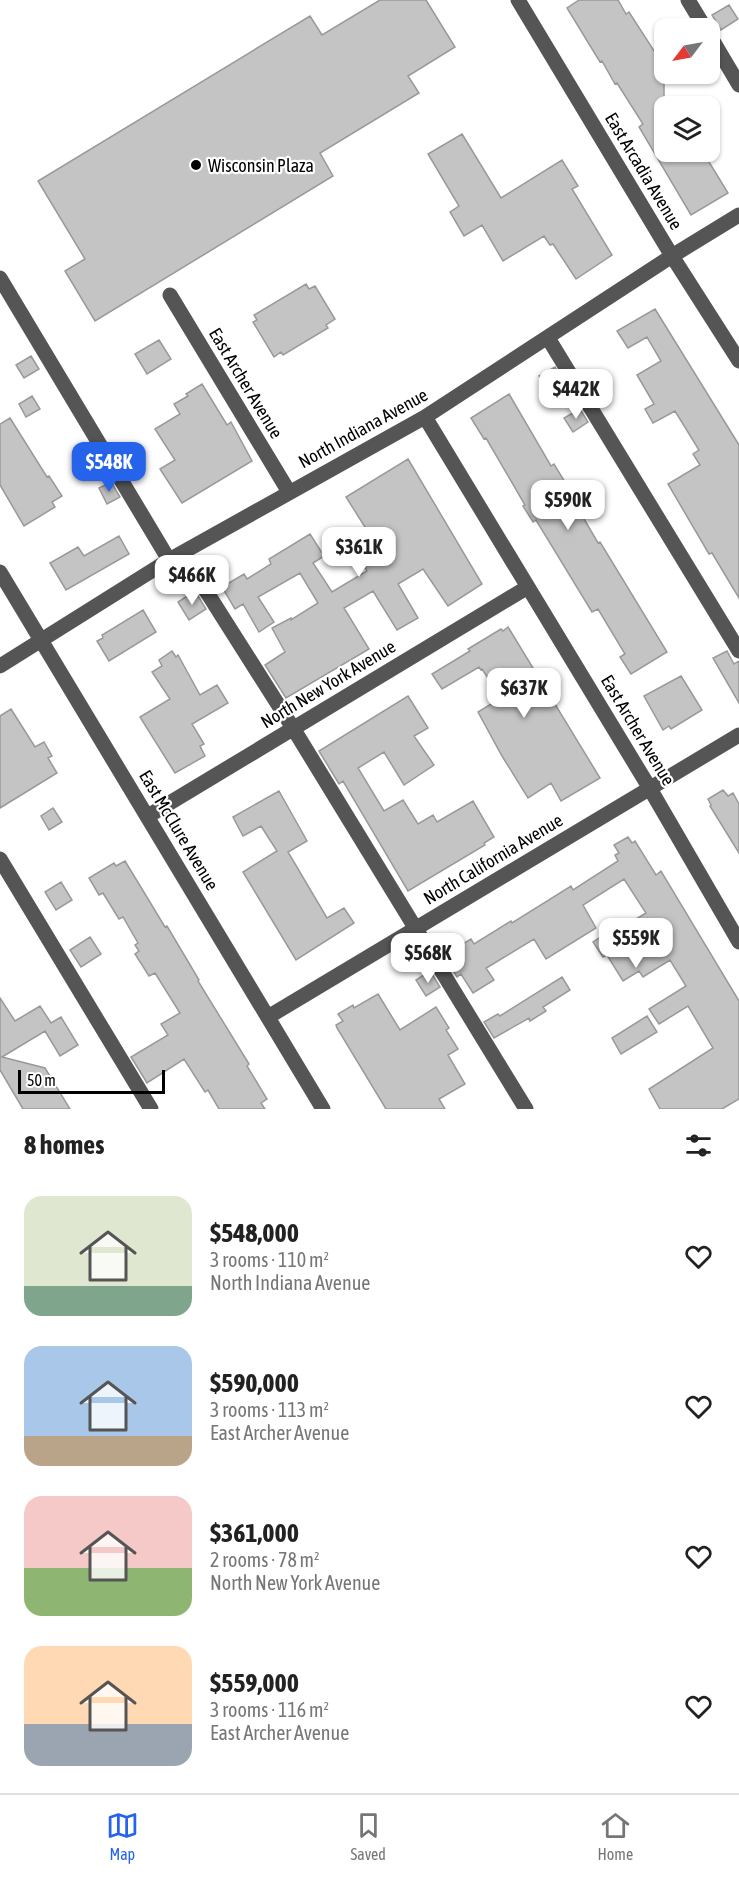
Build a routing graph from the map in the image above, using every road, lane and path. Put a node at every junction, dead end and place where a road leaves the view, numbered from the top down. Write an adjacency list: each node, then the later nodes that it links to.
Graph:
1 (518, 0): 7 (street, East Arcadia Avenue)
2 (688, 0): 3 (street)
3 (699, 18)
4 (720, 53): 5 (street)
5 (739, 85)
6 (739, 215): 7 (street, North Indiana Avenue)
7 (672, 256): 10 (street, North Indiana Avenue); 11 (street, East Arcadia Avenue)
8 (0, 278): 14 (street)
9 (170, 295): 13 (street, East Archer Avenue)
10 (548, 338): 12 (street, North Indiana Avenue); 18 (street)
11 (739, 361)
12 (425, 417): 13 (street, North Indiana Avenue); 16 (street, East Archer Avenue)
13 (289, 492): 14 (street, North Indiana Avenue)
14 (176, 556): 17 (street, North Indiana Avenue); 20 (street)
15 (0, 572): 17 (street, East McClure Avenue)
16 (528, 587): 20 (street, North New York Avenue); 22 (street, East Archer Avenue)
17 (42, 640): 19 (street, North Indiana Avenue); 23 (street, East McClure Avenue)
18 (739, 651)
19 (0, 666)
20 (293, 728): 23 (street, North New York Avenue); 25 (street)
21 (739, 735): 22 (street, North California Avenue)
22 (649, 787): 25 (street, North California Avenue); 26 (street, East Archer Avenue)
23 (148, 816): 27 (street, East McClure Avenue)
24 (0, 859): 28 (street)
25 (414, 929): 27 (street, North California Avenue); 30 (street)
26 (739, 942)
27 (268, 1017): 29 (street, East McClure Avenue)
28 (151, 1109)
29 (323, 1109)
30 (526, 1109)

